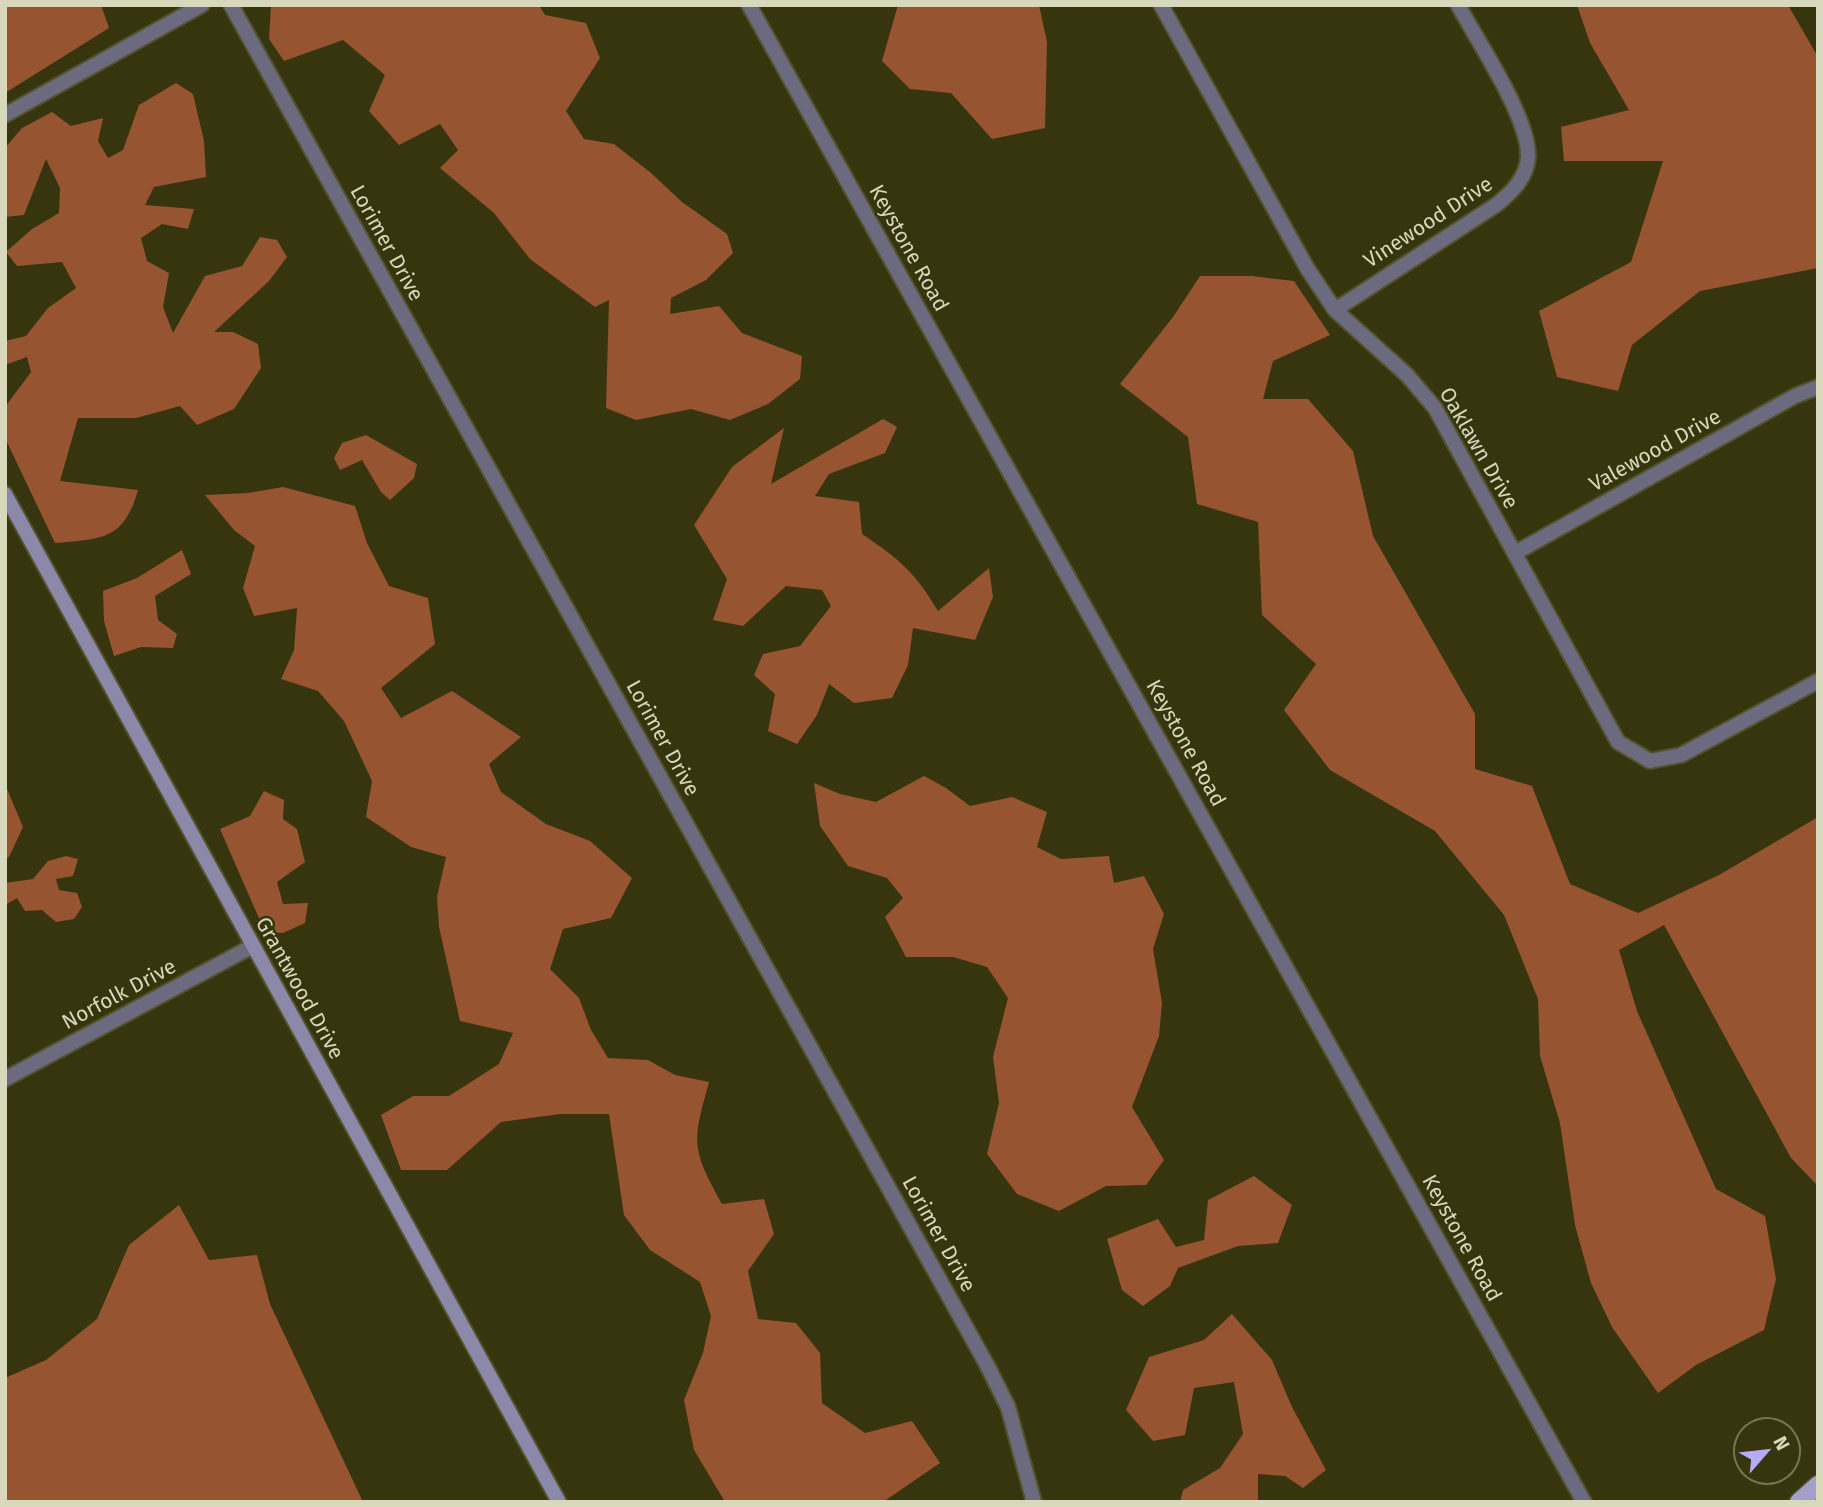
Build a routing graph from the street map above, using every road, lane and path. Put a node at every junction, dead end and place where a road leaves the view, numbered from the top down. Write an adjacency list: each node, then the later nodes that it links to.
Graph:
1 (202, 5): 6 (street)
2 (230, 5): 16 (street, Lorimer Drive)
3 (749, 5): 17 (street, Keystone Road)
4 (1161, 5): 7 (street, Oaklawn Drive)
5 (1458, 5): 7 (street, Vinewood Drive)
6 (5, 115)
7 (1335, 310): 10 (street, Oaklawn Drive)
8 (1818, 387): 10 (street, Valewood Drive)
9 (5, 494): 12 (street, Grantwood Drive)
10 (1515, 553): 11 (street, Oaklawn Drive)
11 (1818, 681)
12 (253, 946): 13 (street, Norfolk Drive); 15 (street, Grantwood Drive)
13 (5, 1079)
14 (1818, 1485): 18 (main road)
15 (559, 1502)
16 (1034, 1502)
17 (1584, 1502)
18 (1799, 1502)

